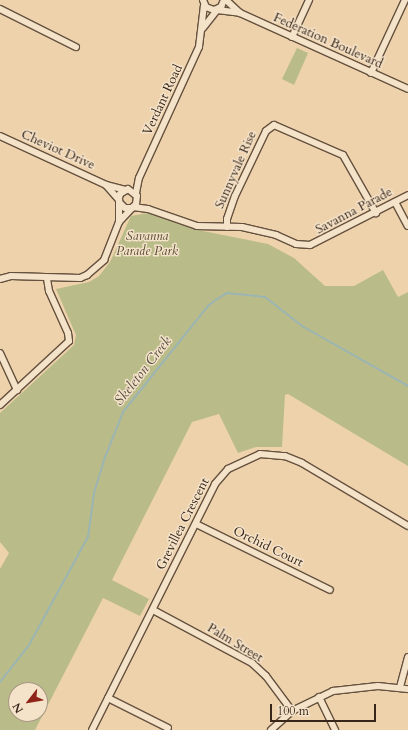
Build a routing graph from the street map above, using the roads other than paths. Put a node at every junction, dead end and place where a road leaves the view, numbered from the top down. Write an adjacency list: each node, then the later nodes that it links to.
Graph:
1 (225, 0): 6 (street, Verdant Road); 7 (street, Federation Boulevard)
2 (309, 0): 9 (street)
3 (405, 0): 11 (street)
4 (203, 2): 6 (street, Federation Boulevard); 8 (street, Verdant Road)
5 (0, 9): 10 (street)
6 (217, 10): 7 (street, Federation Boulevard); 8 (street, Verdant Road)
7 (240, 13): 9 (street, Federation Boulevard)
8 (202, 29): 14 (street, Verdant Road)
9 (292, 37): 11 (street, Federation Boulevard)
10 (76, 47)
11 (372, 72): 12 (street, Federation Boulevard)
12 (408, 89)
13 (0, 136): 15 (street, Cheviot Drive)
14 (139, 178): 16 (street, Verdant Road); 18 (street, Verdant Road)
15 (106, 185): 16 (street, Cheviot Drive); 19 (street, Cheviot Drive)
16 (127, 190): 18 (street); 19 (street)
17 (408, 195): 20 (street, Savanna Parade)
18 (137, 196): 21 (street); 22 (street, Savanna Parade)
19 (119, 202): 21 (street); 24 (street)
20 (395, 202): 23 (street, Savanna Parade); 25 (street)
21 (132, 208): 22 (street, Savanna Parade); 24 (street)
22 (148, 209): 26 (street, Savanna Parade)
23 (376, 213): 26 (street, Savanna Parade); 26 (street, Sunnyvale Rise)
24 (119, 222): 27 (street)
25 (408, 226)
26 (227, 227)
27 (47, 278): 28 (street); 30 (street)
28 (0, 279)
29 (0, 353): 30 (street)
30 (17, 390): 31 (street)
31 (0, 405)
32 (196, 524): 33 (street, Grevillea Crescent); 34 (street, Orchid Court); 35 (street, Grevillea Crescent)
33 (408, 526)
34 (330, 590)
35 (153, 610): 40 (street, Grevillea Crescent); 41 (street, Palm Street)
36 (408, 657): 37 (street)
37 (400, 687): 38 (street); 39 (street)
38 (408, 689)
39 (319, 697): 41 (street); 45 (street)
40 (108, 698): 42 (street); 43 (street, Grevillea Crescent)
41 (292, 711): 44 (street)
42 (168, 728)
43 (92, 730)
44 (271, 730)
45 (335, 730)

